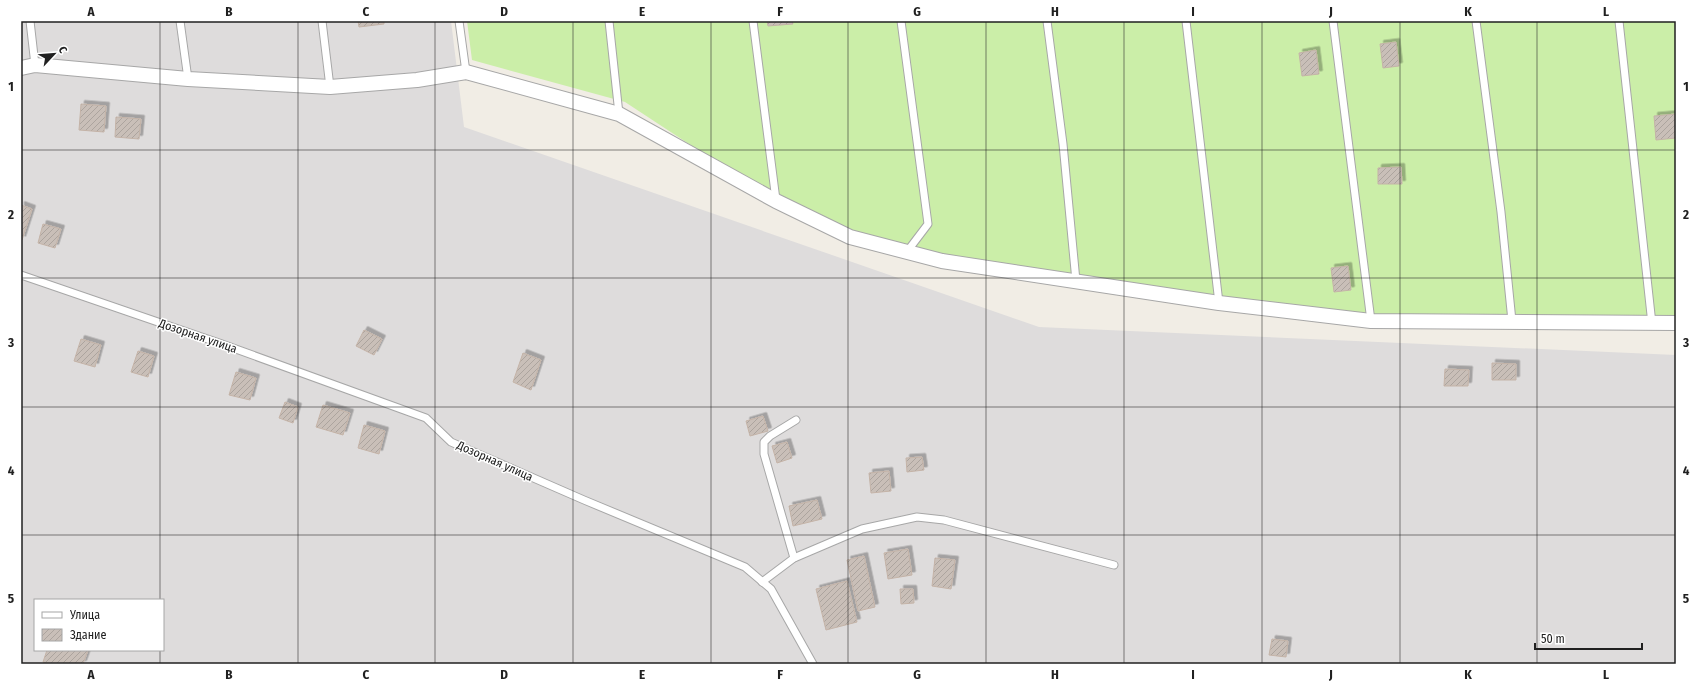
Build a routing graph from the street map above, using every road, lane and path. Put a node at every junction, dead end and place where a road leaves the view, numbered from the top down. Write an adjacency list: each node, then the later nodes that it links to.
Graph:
1 (30, 21): 13 (lane)
2 (180, 21): 16 (lane)
3 (322, 21): 17 (lane)
4 (460, 21): 15 (lane)
5 (609, 21): 18 (lane)
6 (753, 21): 19 (lane)
7 (901, 21): 20 (lane)
8 (1047, 21): 22 (lane)
9 (1186, 21): 23 (lane)
10 (1333, 21): 24 (lane)
11 (1476, 21): 25 (lane)
12 (1619, 21): 27 (lane)
13 (35, 65): 14 (street); 16 (street)
14 (21, 68)
15 (466, 72): 17 (street); 18 (street)
16 (188, 79): 17 (street)
17 (330, 87)
18 (619, 114): 19 (street)
19 (776, 200): 20 (street)
20 (906, 253): 22 (street)
21 (21, 275): 31 (lane, Дозорная улица)
22 (1076, 281): 23 (street)
23 (1219, 302): 24 (street)
24 (1371, 321): 25 (street)
25 (1512, 321): 27 (street)
26 (1676, 323): 27 (street)
27 (1652, 324)
28 (796, 420): 29 (lane)
29 (794, 558): 30 (lane); 31 (lane)
30 (1114, 565)
31 (762, 582): 32 (lane, Дозорная улица)
32 (813, 664)

